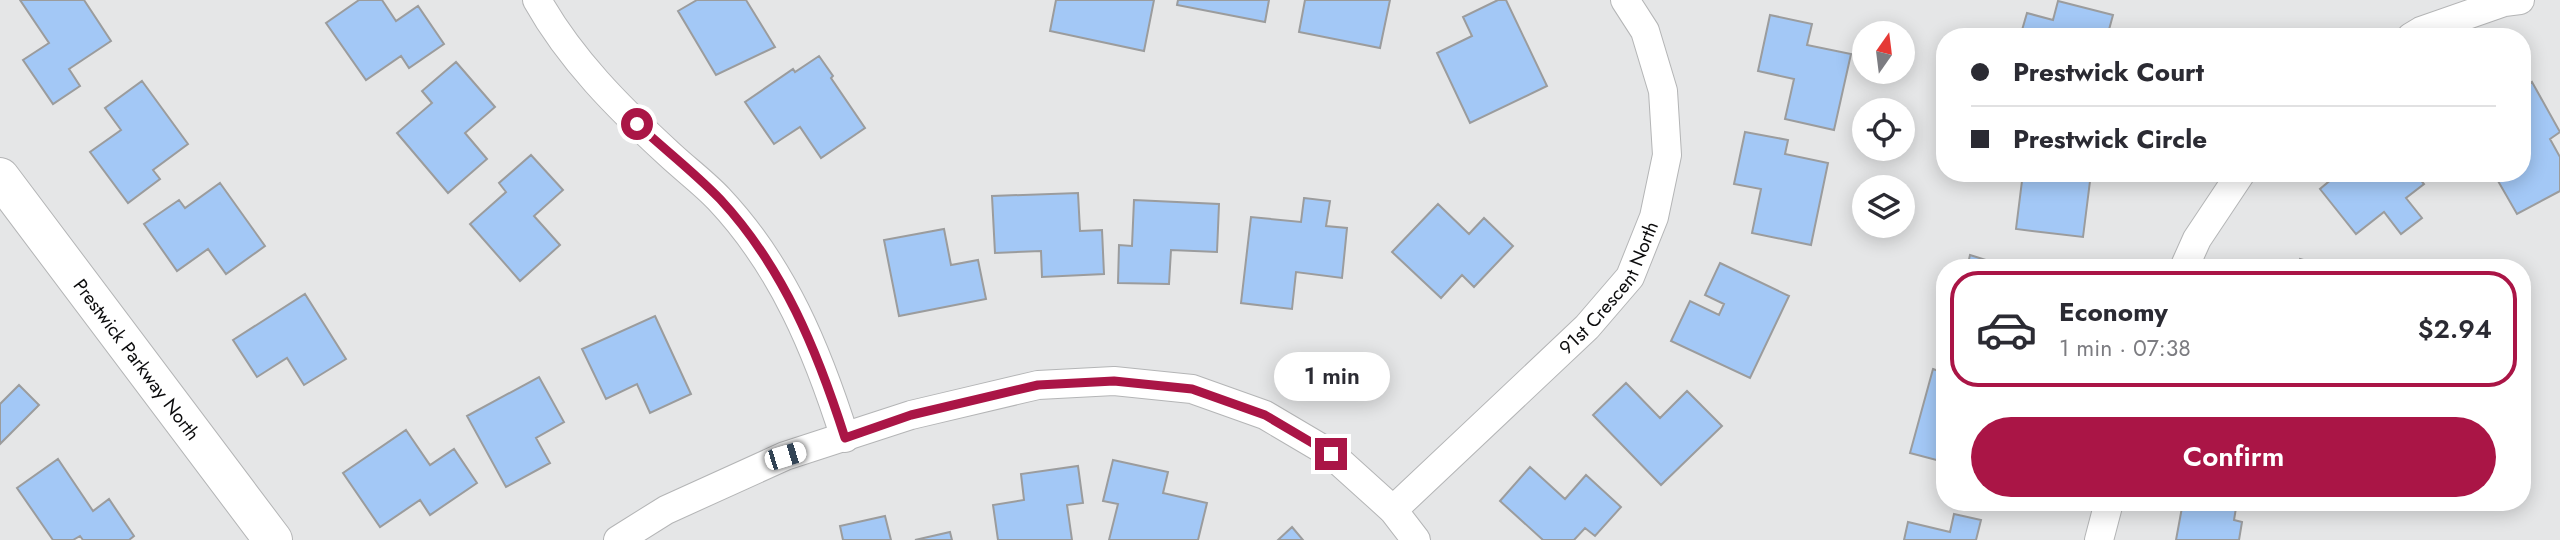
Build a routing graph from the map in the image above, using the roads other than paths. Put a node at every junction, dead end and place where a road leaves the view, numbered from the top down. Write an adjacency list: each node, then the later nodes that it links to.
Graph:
1 (537, 0): 8 (street)
2 (1625, 0): 9 (street, 91st Crescent North)
3 (2520, 0): 4 (street)
4 (2430, 28)
5 (0, 177): 11 (street, Prestwick Parkway North)
6 (2232, 182): 7 (street)
7 (2188, 259)
8 (845, 438): 9 (street); 12 (street)
9 (1393, 510): 13 (street)
10 (2107, 511): 14 (street)
11 (273, 540)
12 (618, 540)
13 (1416, 540)
14 (2099, 540)

